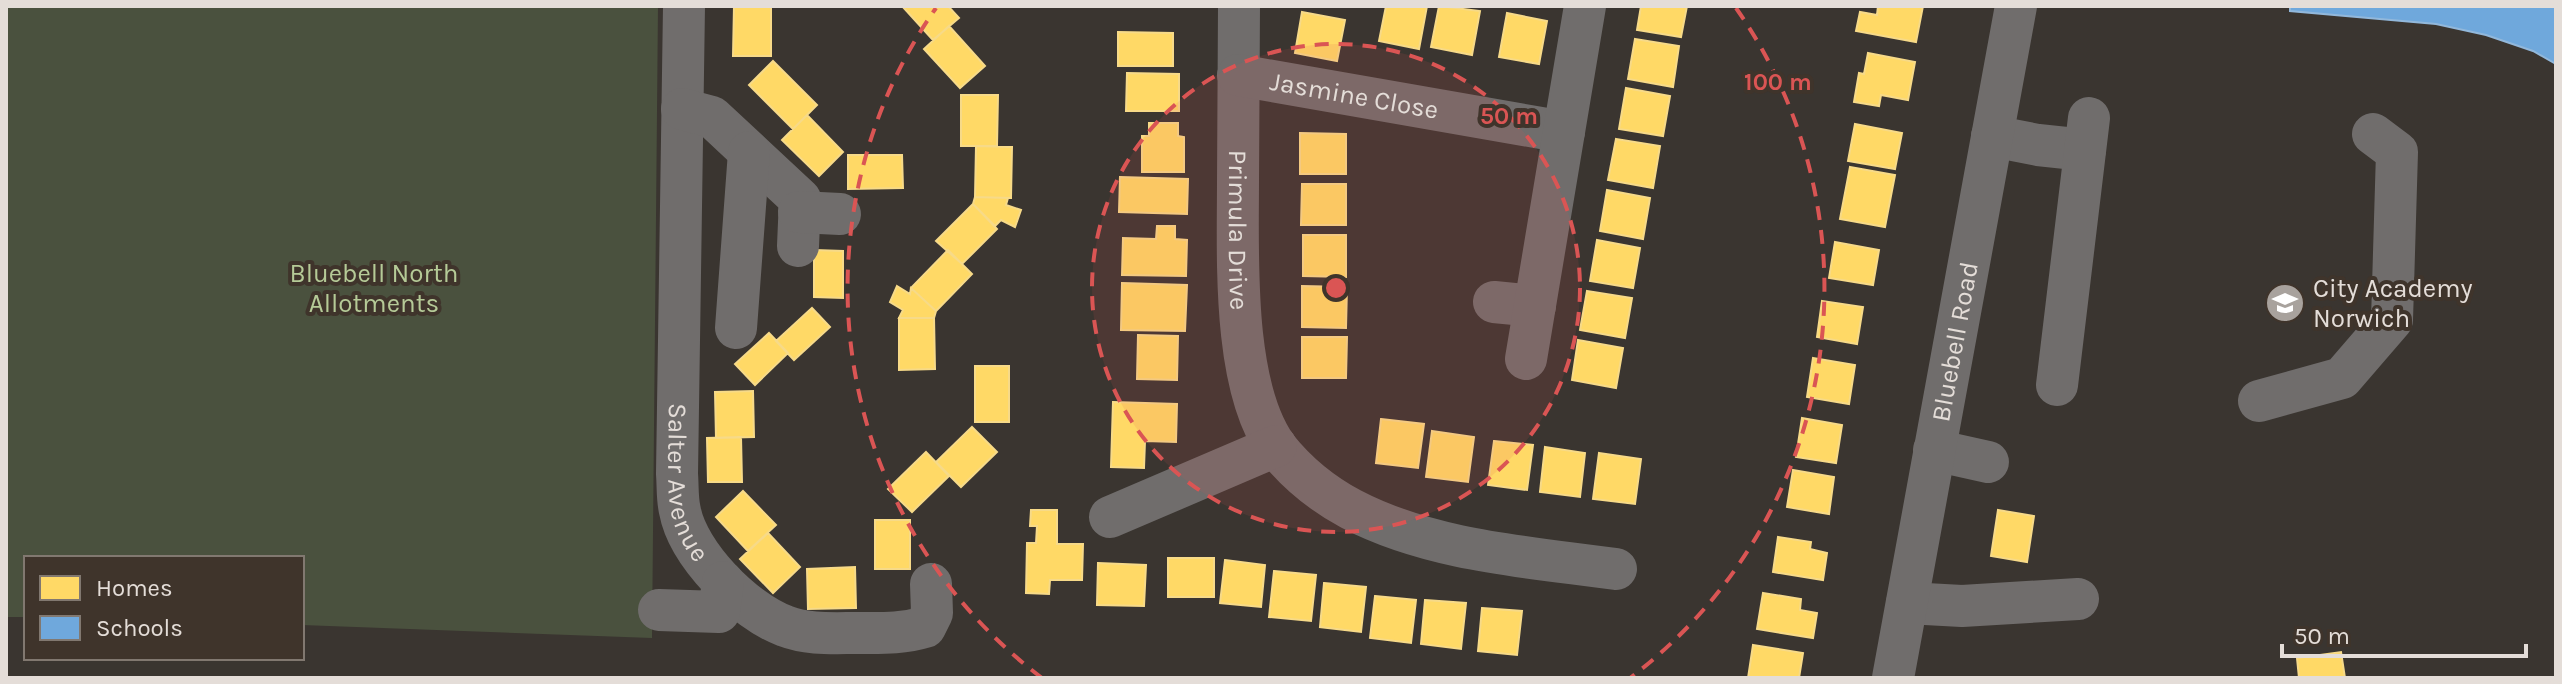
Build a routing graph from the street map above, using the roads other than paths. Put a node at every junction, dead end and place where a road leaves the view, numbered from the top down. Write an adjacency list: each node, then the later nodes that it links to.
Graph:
1 (684, 6): 6 (street, Salter Avenue)
2 (1239, 6): 5 (street, Primula Drive)
3 (1585, 6): 7 (street)
4 (2016, 6): 9 (street, Bluebell Road)
5 (1238, 75): 7 (street, Jasmine Close); 18 (street, Primula Drive)
6 (682, 109): 10 (street); 23 (street, Salter Avenue)
7 (1564, 132): 13 (street)
8 (2373, 134): 17 (street)
9 (1992, 136): 16 (street); 19 (street, Bluebell Road)
10 (749, 152): 11 (street); 14 (street)
11 (812, 224)
12 (1494, 302): 13 (street)
13 (1535, 306): 15 (street)
14 (736, 328)
15 (1526, 359)
16 (2057, 385)
17 (2259, 401)
18 (1276, 446): 21 (street); 22 (street, Primula Drive)
19 (1934, 450): 20 (street); 26 (street, Bluebell Road)
20 (1988, 462)
21 (1110, 517)
22 (1616, 569)
23 (723, 582): 25 (street, Salter Avenue); 27 (street)
24 (2078, 599): 26 (street)
25 (937, 603)
26 (1907, 603): 28 (street, Bluebell Road)
27 (659, 610)
28 (1893, 678)

